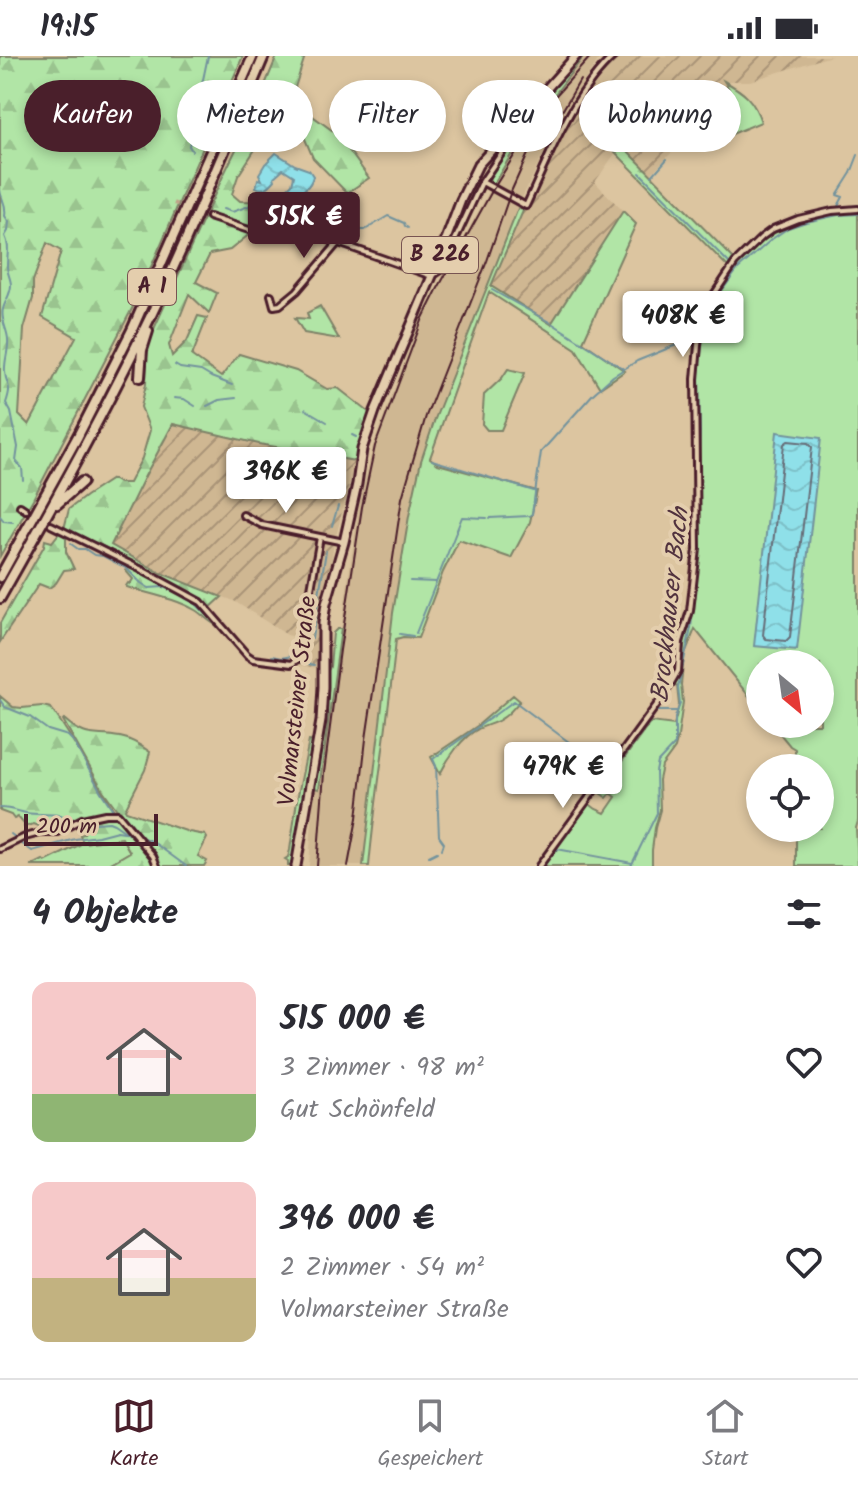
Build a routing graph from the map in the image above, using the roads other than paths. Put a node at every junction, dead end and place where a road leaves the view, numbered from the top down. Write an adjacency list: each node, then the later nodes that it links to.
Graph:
1 (253, 56): 23 (highway, A 1)
2 (264, 56): 14 (highway, A 1)
3 (576, 56): 5 (main road, Volmarsteiner Straße / B 226)
4 (614, 56): 8 (street)
5 (554, 80)
6 (490, 152): 12 (main road, Volmarsteiner Straße / B 226)
7 (503, 152): 8 (street, Volmarsteiner Straße)
8 (482, 182): 12 (street, Volmarsteiner Straße)
9 (858, 209): 28 (street)
10 (209, 217): 11 (street)
11 (337, 244): 12 (street); 13 (street)
12 (432, 276): 22 (main road, Volmarsteiner Straße / B 226)
13 (271, 295)
14 (156, 304): 15 (highway); 20 (highway, A 1)
15 (140, 377)
16 (82, 482): 20 (highway)
17 (20, 506): 18 (street)
18 (26, 510)
19 (243, 515): 21 (street)
20 (48, 521): 21 (street); 24 (highway, A 1)
21 (320, 537): 22 (street)
22 (344, 542): 27 (main road, Volmarsteiner Straße / B 226)
23 (0, 577)
24 (0, 598)
25 (0, 849): 26 (street)
26 (157, 866)
27 (296, 866)
28 (539, 866)

